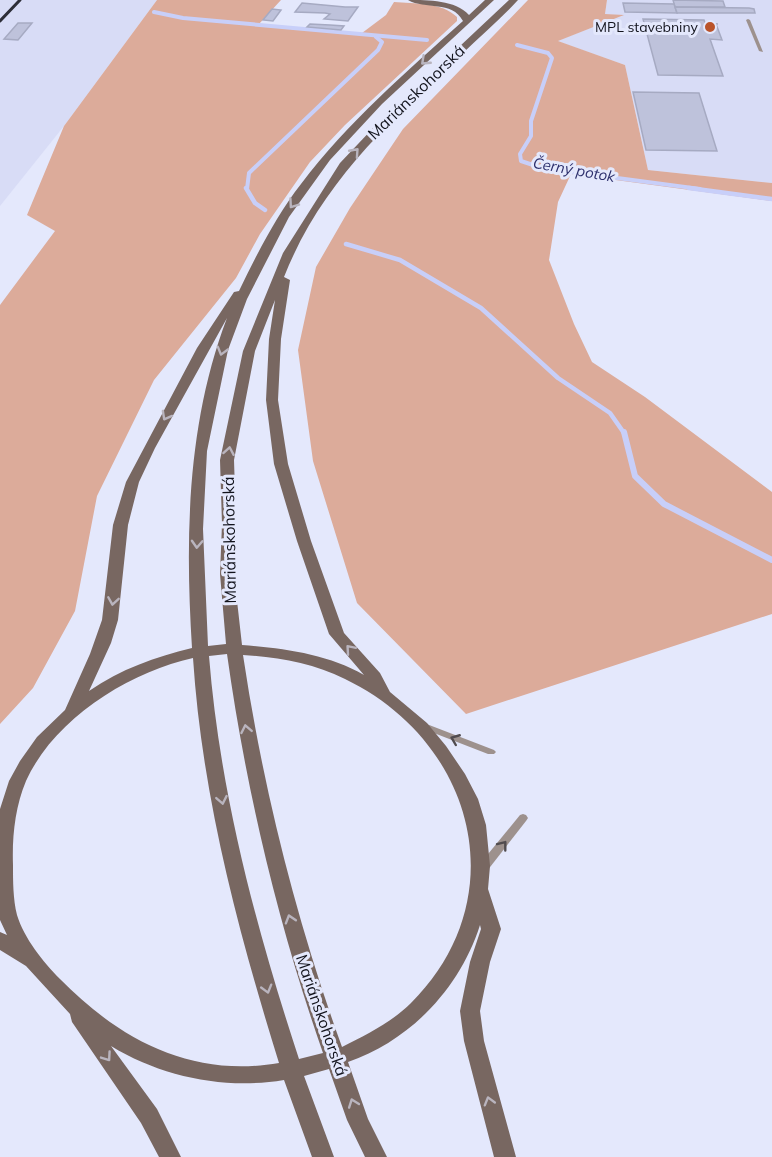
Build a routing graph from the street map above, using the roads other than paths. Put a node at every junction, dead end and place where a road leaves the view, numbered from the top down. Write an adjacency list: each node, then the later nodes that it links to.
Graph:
1 (412, 0): 6 (main road)
2 (490, 0): 6 (main road, Mariánskohorská)
3 (519, 0): 4 (main road, Mariánskohorská)
4 (510, 4): 8 (main road, Mariánskohorská, one-way to 4)
5 (748, 20): 7 (lane)
6 (467, 21): 9 (main road, Mariánskohorská, one-way to 9)
7 (760, 51)
8 (288, 253): 10 (main road, one-way to 8); 23 (main road, Mariánskohorská, one-way to 8)
9 (251, 277): 11 (main road, one-way to 11); 22 (main road, Mariánskohorská, one-way to 22)
10 (384, 696): 11 (main road); 12 (main road)
11 (72, 711): 14 (main road)
12 (420, 725): 13 (lane, one-way to 12); 17 (main road)
13 (491, 752)
14 (16, 780): 15 (main road); 19 (main road)
15 (0, 794)
16 (523, 818): 17 (lane, one-way to 16)
17 (480, 880): 20 (main road); 24 (main road, one-way to 17)
18 (0, 940): 19 (main road)
19 (38, 966): 20 (main road)
20 (61, 992): 21 (main road, one-way to 21)
21 (170, 1157)
22 (323, 1157)
23 (376, 1157)
24 (506, 1157)

